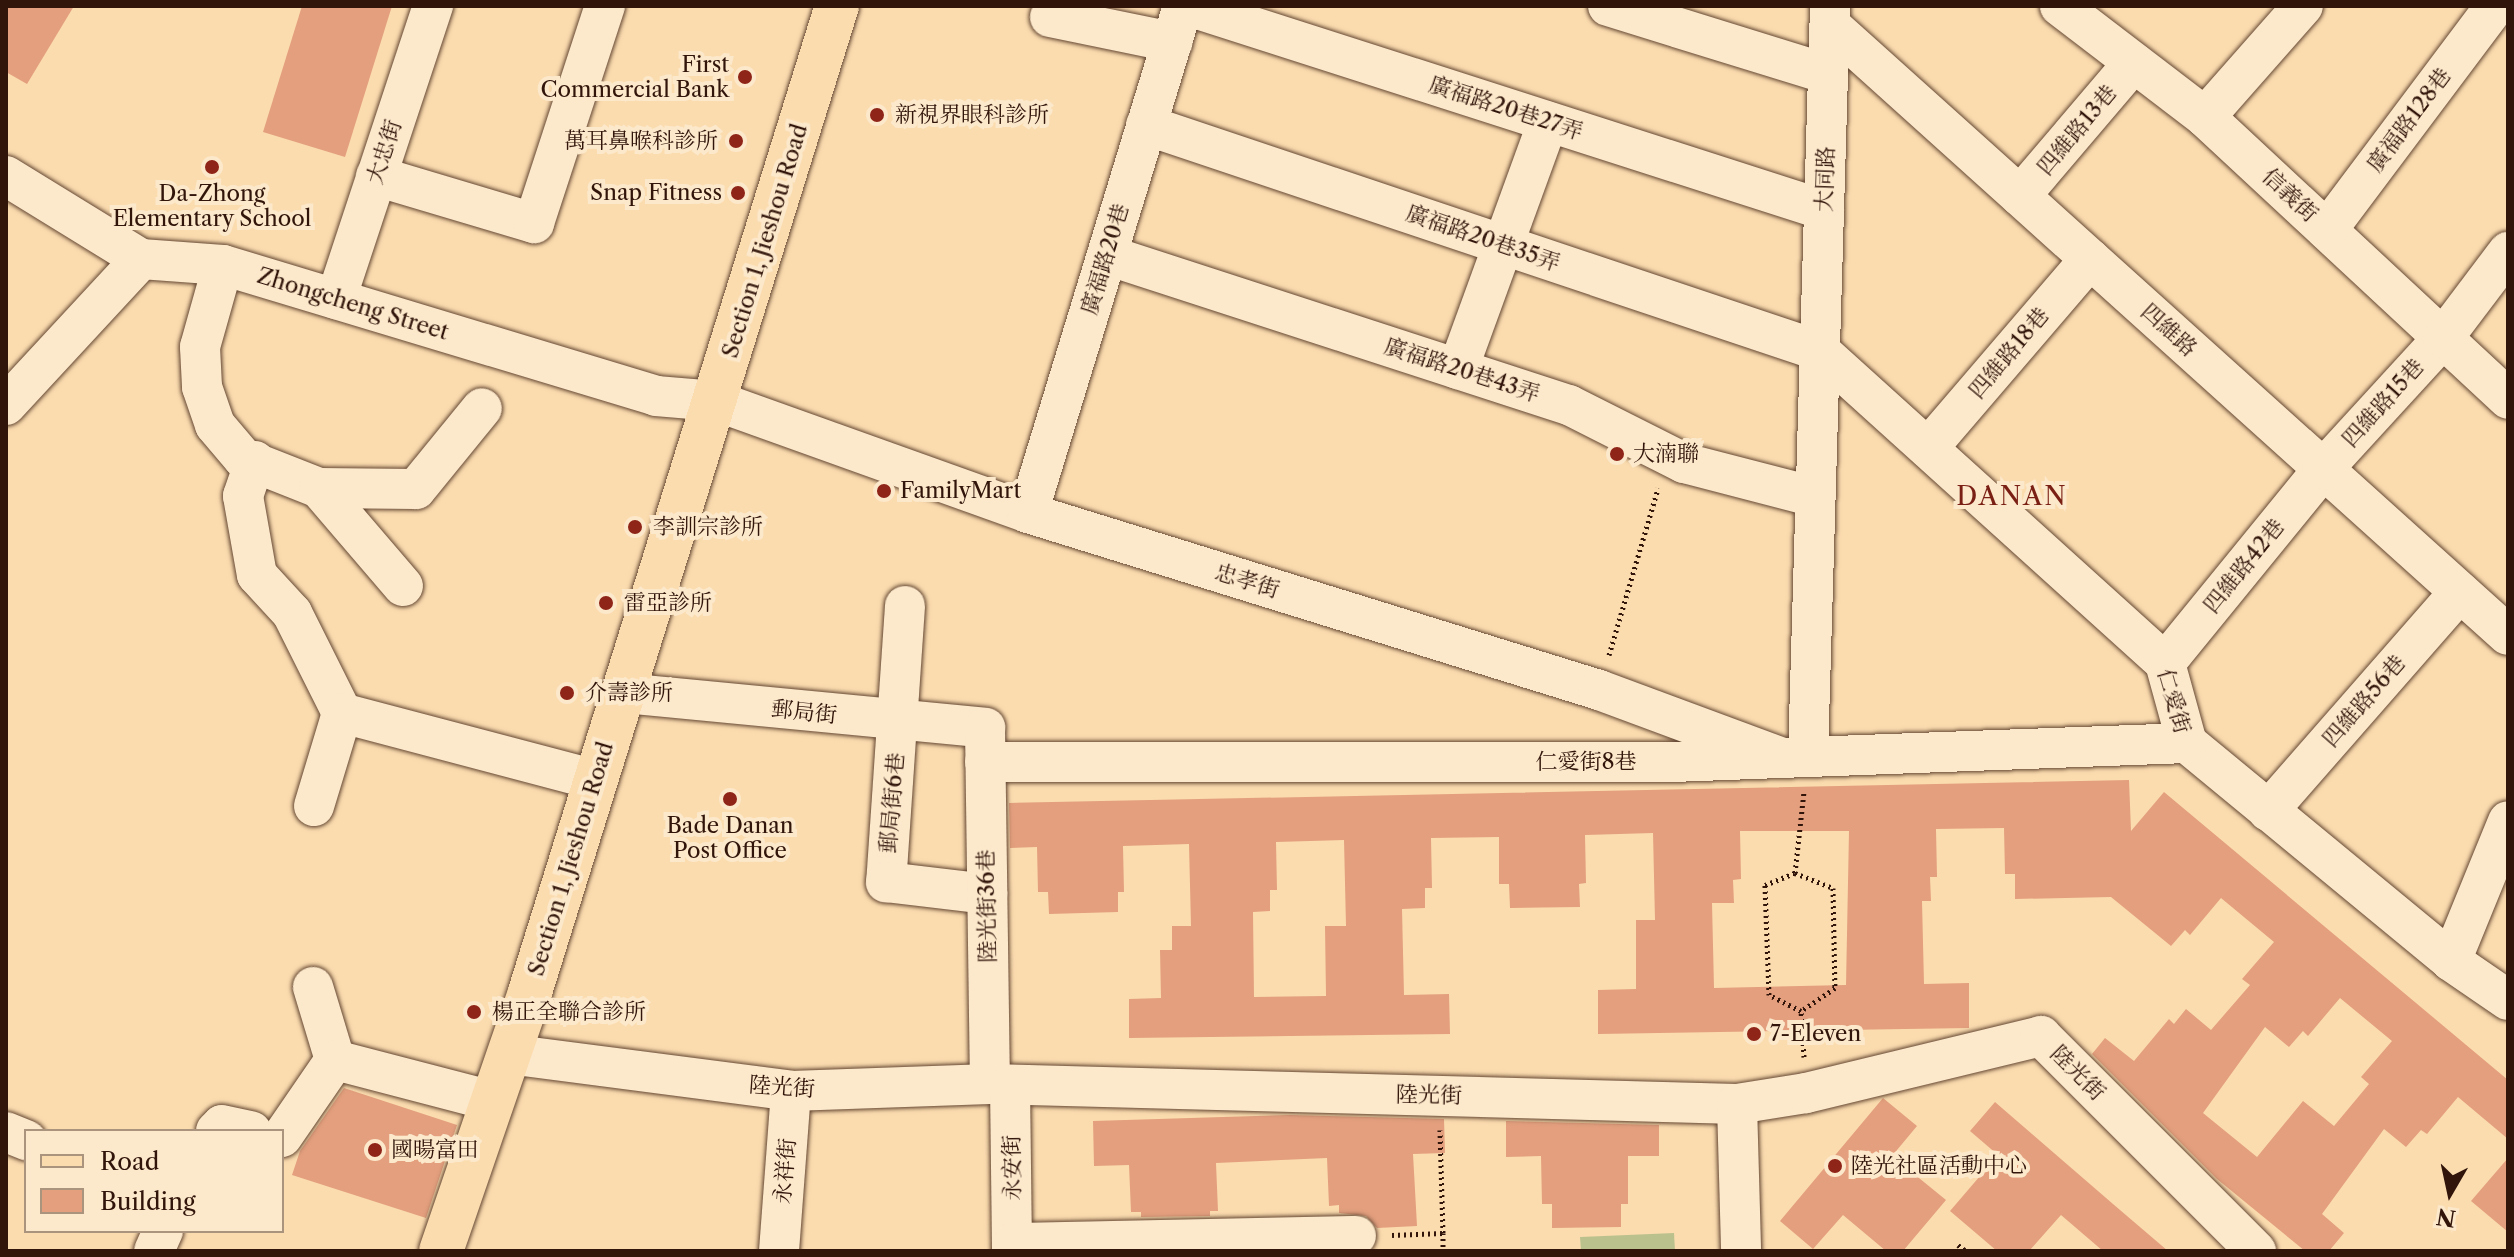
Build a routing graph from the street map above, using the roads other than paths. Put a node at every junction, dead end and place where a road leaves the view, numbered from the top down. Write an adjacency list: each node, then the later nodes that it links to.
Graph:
1 (433, 6): 17 (street, 大忠街)
2 (605, 6): 17 (street)
3 (837, 6): 32 (main road, Section 1, Jieshou Road)
4 (1608, 6): 12 (street)
5 (2303, 6): 13 (street)
6 (2076, 11): 11 (street, 信義街)
7 (2495, 12): 20 (street, 廣福路128巷)
8 (1830, 15): 12 (street, 大同路); 18 (street, 四維路)
9 (1050, 17): 10 (street, 廣福路20巷27弄)
10 (1181, 18): 14 (street, 廣福路20巷27弄); 15 (street, 廣福路20巷)
11 (2133, 63): 13 (street, 信義街); 18 (street, 四維路13巷)
12 (1828, 74): 19 (street, 大同路)
13 (2205, 117): 20 (street, 信義街)
14 (1548, 122): 19 (street, 廣福路20巷27弄); 21 (street)
15 (1146, 125): 21 (street, 廣福路20巷35弄); 23 (street, 廣福路20巷)
16 (6, 176): 24 (street, Zhongcheng Street)
17 (376, 176): 27 (street, 大忠街)
18 (2020, 196): 25 (street, 四維路)
19 (1824, 210): 29 (street, 大同路)
20 (2327, 230): 28 (street, 信義街)
21 (1505, 246): 29 (street, 廣福路20巷35弄); 30 (street)
22 (2508, 252): 28 (street, 四維路15巷)
23 (1107, 255): 30 (street, 廣福路20巷43弄); 40 (street, 廣福路20巷)
24 (141, 259): 26 (street, Zhongcheng Street); 33 (street)
25 (2090, 259): 35 (street, 四維路18巷); 37 (street, 四維路)
26 (223, 265): 27 (street, Zhongcheng Street); 36 (street)
27 (336, 299): 32 (street, Zhongcheng Street)
28 (2443, 338): 31 (street, 信義街); 37 (street, 四維路15巷)
29 (1820, 351): 35 (street, 仁愛街); 39 (street, 大同路)
30 (1458, 369): 39 (street, 廣福路20巷43弄)
31 (2508, 399)
32 (716, 401): 40 (street, 忠孝街); 46 (main road, Section 1, Jieshou Road)
33 (6, 405)
34 (482, 408): 38 (street)
35 (1928, 448): 45 (street, 仁愛街)
36 (255, 461): 38 (street); 47 (street)
37 (2323, 469): 42 (street, 四維路); 45 (street, 四維路42巷)
38 (319, 488): 41 (street)
39 (1812, 496): 51 (street, 大同路)
40 (1028, 513): 51 (street, 忠孝街)
41 (403, 586)
42 (2460, 592): 44 (street, 四維路); 54 (street, 四維路56巷)
43 (905, 606): 48 (street, 郵局街6巷)
44 (2508, 635)
45 (2165, 663): 49 (street, 仁愛街)
46 (624, 693): 48 (street, 郵局街); 52 (main road, Section 1, Jieshou Road)
47 (342, 713): 52 (street); 53 (street)
48 (899, 723): 50 (street, 郵局街); 56 (street, 郵局街6巷)
49 (2187, 743): 51 (street, 仁愛街8巷); 54 (street, 仁愛街)
50 (985, 745): 51 (street, 仁愛街8巷); 56 (street, 陸光街36巷)
51 (1794, 757)
52 (596, 780): 60 (main road, Section 1, Jieshou Road)
53 (314, 806)
54 (2268, 811): 57 (street, 仁愛街)
55 (2508, 821): 57 (street)
56 (987, 894): 62 (street, 陸光街36巷)
57 (2451, 961): 59 (street, 仁愛街)
58 (313, 987): 61 (street)
59 (2508, 1000)
60 (508, 1054): 63 (street, 陸光街); 64 (main road, Section 1, Jieshou Road)
61 (335, 1060): 64 (street); 68 (street)
62 (1000, 1085): 63 (street, 陸光街); 65 (street, 陸光街); 70 (street, 永安街)
63 (791, 1091): 72 (street, 永祥街)
64 (492, 1101): 71 (main road, Section 1, Jieshou Road)
65 (1737, 1104): 73 (street); 74 (street, 陸光街)
66 (218, 1129): 67 (street)
67 (241, 1129)
68 (284, 1134)
69 (1356, 1236): 70 (street)
70 (1012, 1247)
71 (441, 1251)
72 (779, 1251)
73 (1741, 1251)
74 (2256, 1251)

